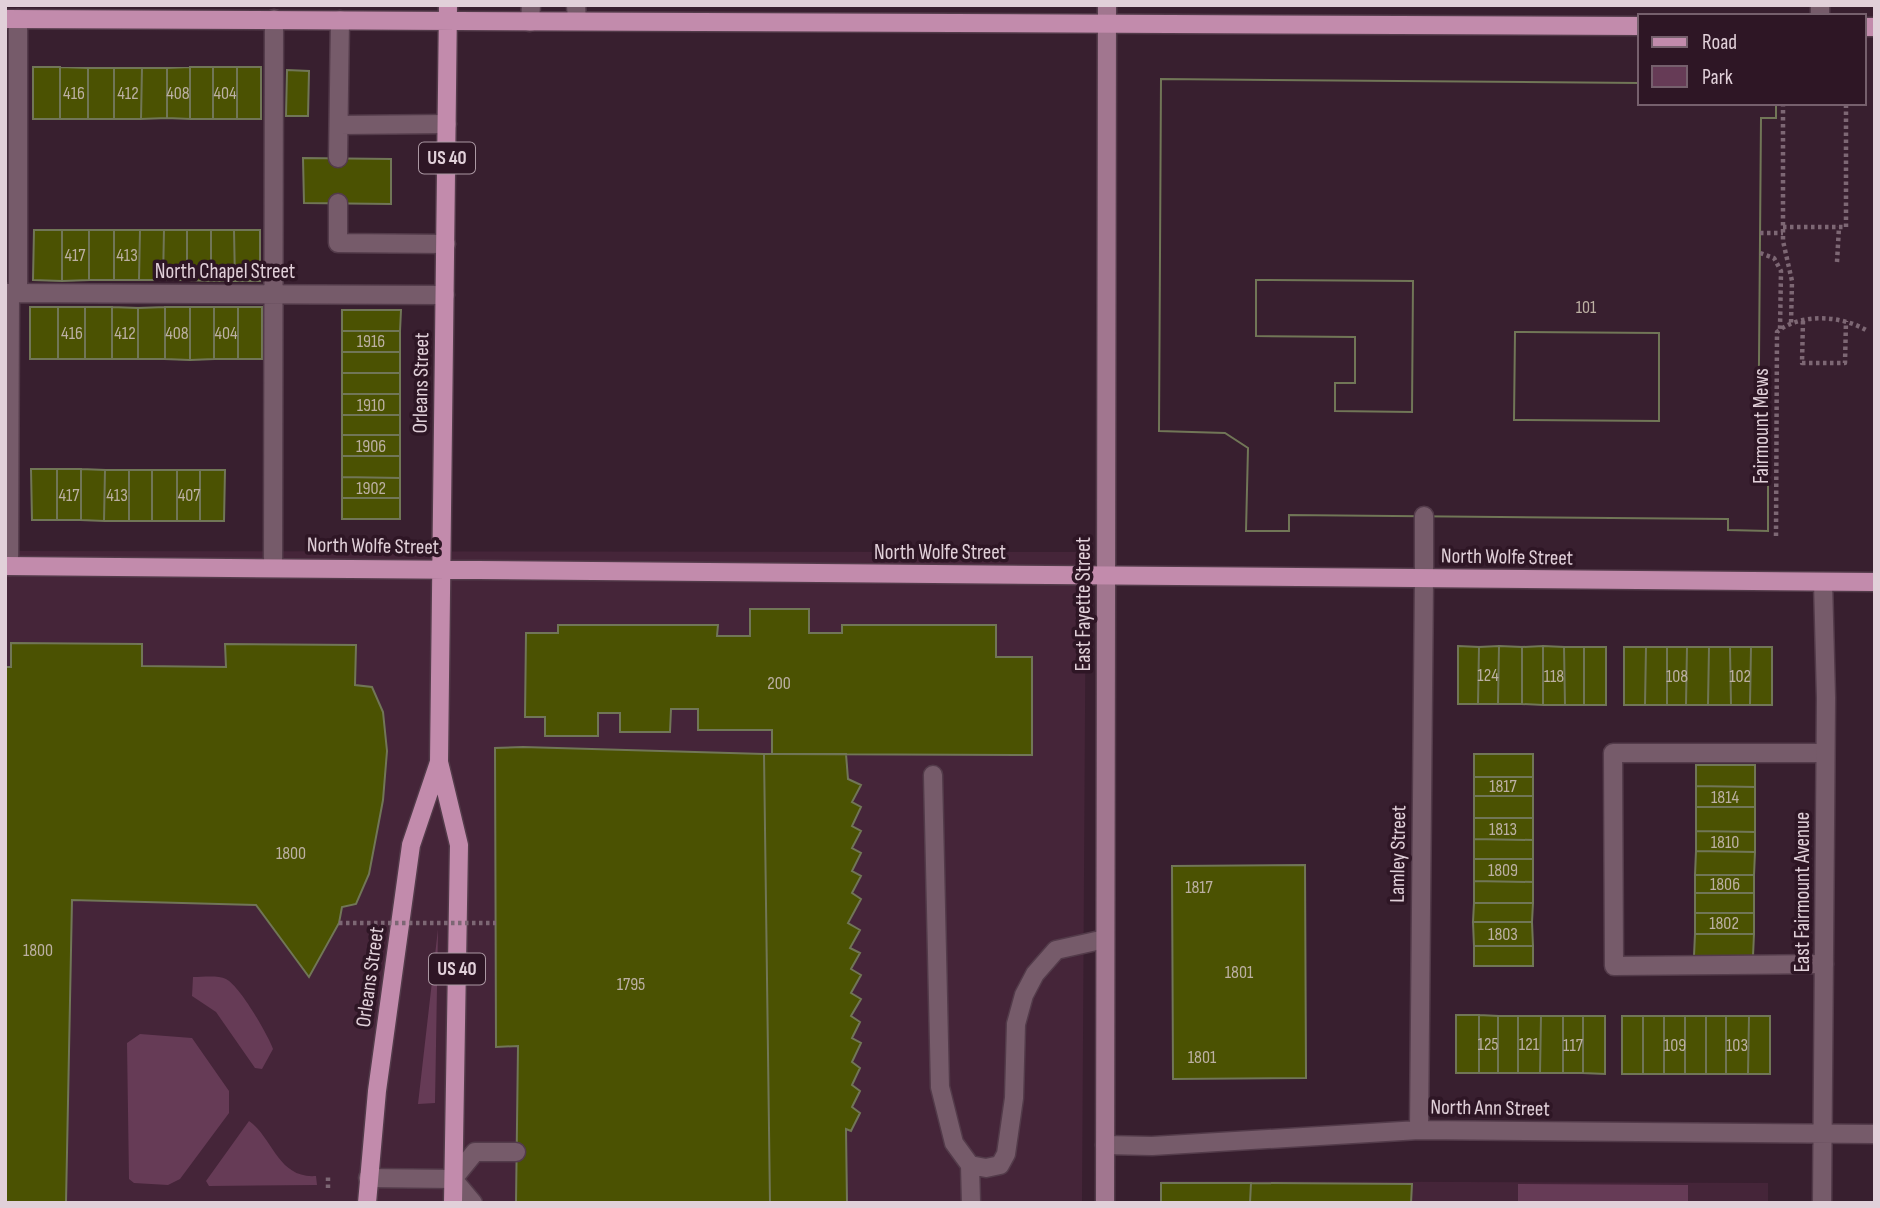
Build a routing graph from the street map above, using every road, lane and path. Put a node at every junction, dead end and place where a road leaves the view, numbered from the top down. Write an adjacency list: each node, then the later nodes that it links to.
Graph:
1 (1107, 5): 8 (main road, East Fayette Street)
2 (448, 13): 4 (main road); 7 (main road); 12 (main road, Orleans Street / US 40)
3 (576, 13): 4 (main road); 8 (main road)
4 (530, 14)
5 (12, 19): 6 (main road); 22 (street)
6 (274, 19): 7 (main road); 23 (street)
7 (340, 20): 13 (street)
8 (1108, 24): 9 (main road); 35 (main road, East Fayette Street)
9 (1638, 26)
10 (1783, 105): 17 (path)
11 (1846, 105): 16 (path)
12 (447, 124): 13 (street); 19 (main road, Orleans Street / US 40)
13 (339, 125): 14 (street)
14 (338, 159)
15 (338, 204): 19 (street)
16 (1839, 227): 17 (path); 21 (path)
17 (1783, 230): 18 (path); 27 (path)
18 (1760, 233)
19 (446, 244): 24 (main road, Orleans Street / US 40)
20 (1760, 253): 28 (path, Fairmount Mews)
21 (1838, 262)
22 (11, 293): 23 (street, North Chapel Street); 32 (street)
23 (274, 294): 24 (street, North Chapel Street); 33 (street)
24 (445, 295): 34 (main road, Orleans Street / US 40)
25 (1803, 321): 26 (path); 26 (path, Fairmount Mews); 27 (path)
26 (1846, 321): 29 (path)
27 (1791, 324): 28 (path)
28 (1780, 330): 31 (path, Fairmount Mews)
29 (1866, 330)
30 (1424, 516): 36 (street, Lamley Street)
31 (1776, 536)
32 (7, 566): 33 (main road, North Wolfe Street)
33 (273, 568): 34 (main road, North Wolfe Street)
34 (441, 569): 35 (main road, North Wolfe Street); 40 (main road, Orleans Street / US 40)
35 (1106, 576): 36 (main road, North Wolfe Street); 44 (main road, East Fayette Street)
36 (1424, 579): 37 (main road, North Wolfe Street); 46 (street, Lamley Street)
37 (1823, 582): 38 (main road, North Wolfe Street); 39 (street, East Fairmount Avenue)
38 (1875, 582)
39 (1825, 752): 45 (street, East Fairmount Avenue); 45 (street)
40 (439, 762): 53 (main road, Orleans Street / US 40); 54 (main road, Orleans Street / US 40)
41 (933, 775): 51 (street)
42 (339, 923): 43 (path, bridge)
43 (496, 923)
44 (1105, 939): 49 (main road, East Fayette Street); 51 (street)
45 (1824, 964): 47 (street, East Fairmount Avenue)
46 (1419, 1130): 47 (street, North Ann Street); 49 (street, North Ann Street)
47 (1823, 1134): 48 (street, North Ann Street); 61 (street, East Fairmount Avenue)
48 (1875, 1134)
49 (1105, 1145): 60 (main road, East Fayette Street)
50 (516, 1152): 54 (street)
51 (970, 1165): 59 (street)
52 (328, 1175): 55 (path)
53 (368, 1178): 54 (street); 56 (main road, Orleans Street / US 40)
54 (453, 1179): 57 (main road, Orleans Street / US 40); 58 (street)
55 (328, 1188)
56 (367, 1203)
57 (453, 1203)
58 (473, 1203)
59 (971, 1203)
60 (1105, 1203)
61 (1822, 1203)

